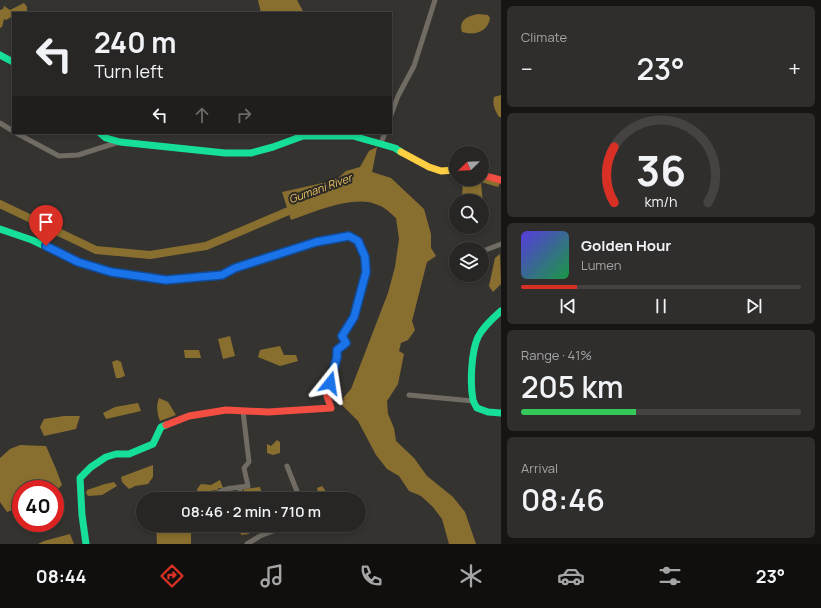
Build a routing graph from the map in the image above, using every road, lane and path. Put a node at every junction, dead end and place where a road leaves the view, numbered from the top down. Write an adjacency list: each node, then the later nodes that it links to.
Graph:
1 (435, 0): 4 (street)
2 (0, 55): 3 (street)
3 (12, 61)
4 (392, 112)
5 (0, 124): 6 (street)
6 (12, 130)
7 (18, 134): 10 (street)
8 (101, 134): 10 (street)
9 (385, 134): 11 (street)
10 (120, 142): 11 (street)
11 (381, 143): 12 (street)
12 (449, 170)
13 (489, 176): 14 (street)
14 (501, 180)
15 (0, 228): 21 (street)
16 (501, 244): 17 (street)
17 (489, 249)
18 (501, 311): 20 (street)
19 (409, 395): 20 (street)
20 (473, 401): 22 (street)
21 (243, 411): 24 (street); 29 (street)
22 (501, 413)
23 (287, 466): 27 (street)
24 (241, 487): 25 (street); 26 (street)
25 (218, 492)
26 (240, 492)
27 (297, 492)
28 (271, 532): 30 (street)
29 (86, 544)
30 (247, 544)

